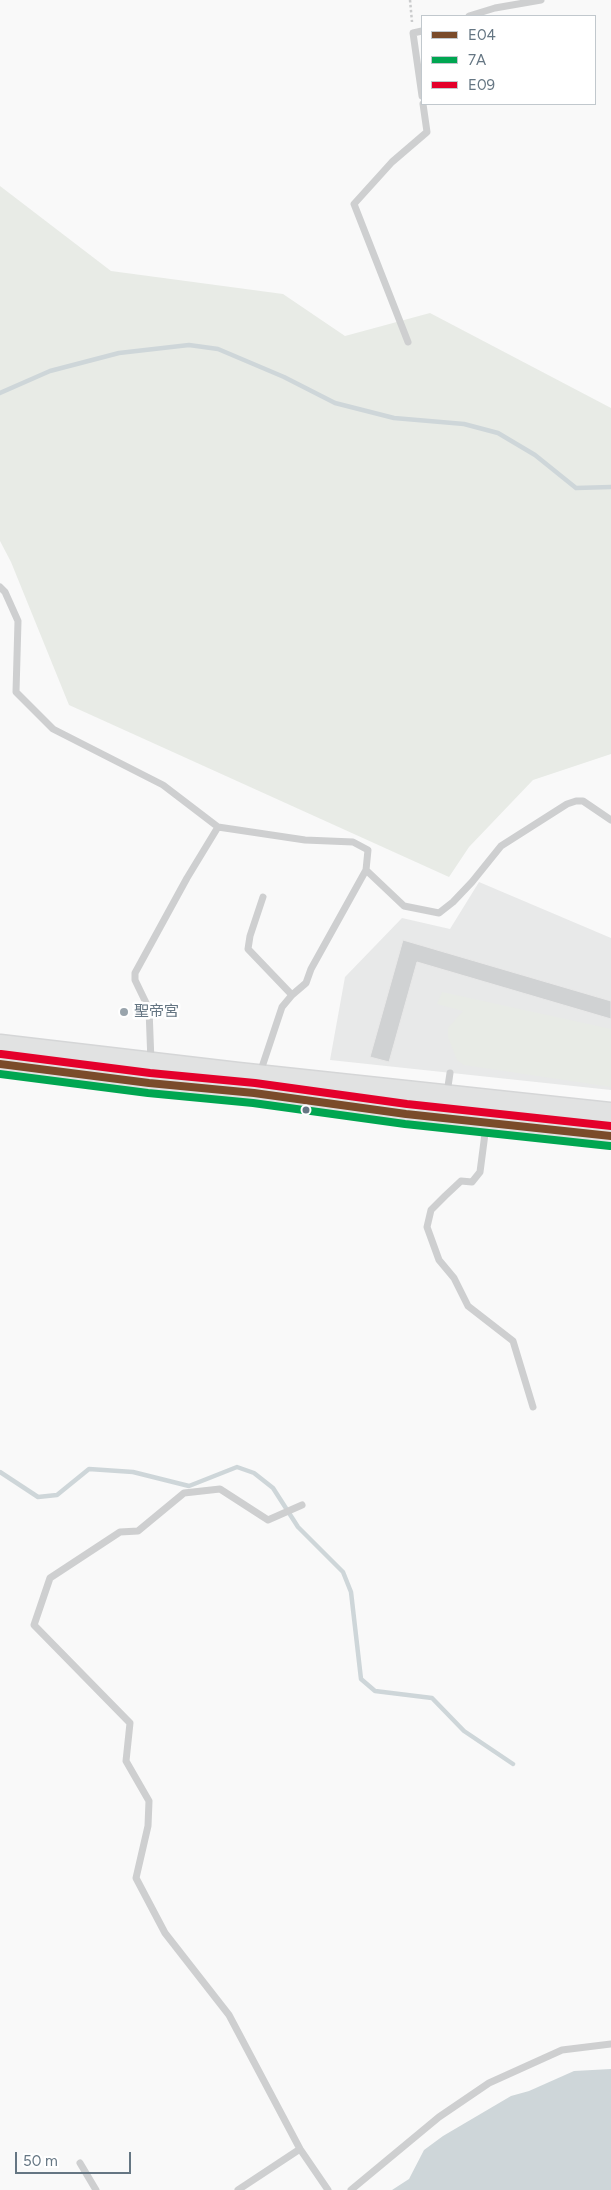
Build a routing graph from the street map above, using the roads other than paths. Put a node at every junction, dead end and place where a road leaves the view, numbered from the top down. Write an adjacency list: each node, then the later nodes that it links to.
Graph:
1 (541, 0): 2 (lane)
2 (472, 15)
3 (421, 31): 4 (lane)
4 (421, 89)
5 (423, 105): 6 (lane)
6 (408, 342)
7 (0, 587): 9 (lane)
8 (611, 820): 10 (lane)
9 (218, 827): 10 (lane); 15 (lane)
10 (366, 870): 12 (lane)
11 (263, 898): 12 (lane)
12 (292, 994): 17 (lane)
13 (0, 1046): 15 (main road)
14 (0, 1064): 15 (main road)
15 (150, 1073): 17 (main road)
16 (450, 1073): 18 (lane)
17 (256, 1084): 18 (main road); 20 (main road)
18 (447, 1096): 19 (main road); 20 (lane)
19 (611, 1114)
20 (444, 1118): 21 (main road)
21 (486, 1123): 22 (main road); 23 (lane)
22 (611, 1136)
23 (534, 1407)
24 (302, 1505): 26 (lane)
25 (611, 2044): 31 (lane)
26 (300, 2149): 29 (lane); 30 (lane)
27 (80, 2163): 28 (lane)
28 (96, 2190)
29 (238, 2190)
30 (328, 2190)
31 (351, 2190)

